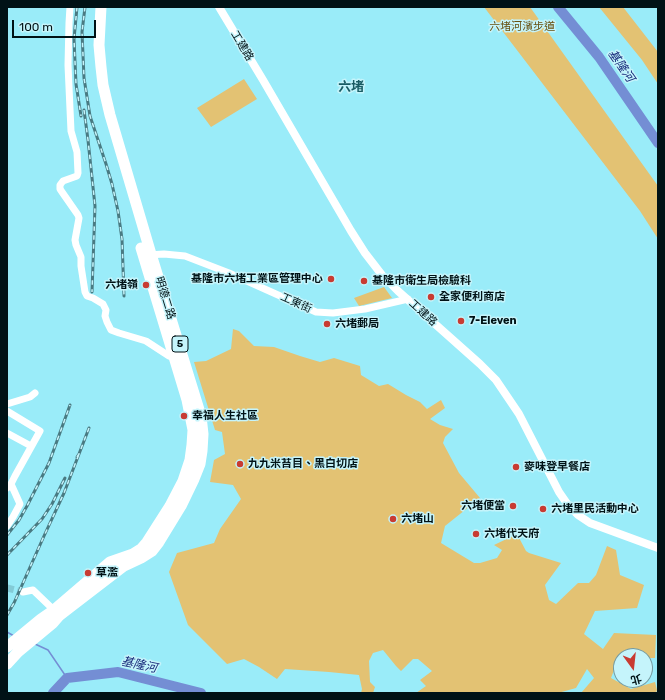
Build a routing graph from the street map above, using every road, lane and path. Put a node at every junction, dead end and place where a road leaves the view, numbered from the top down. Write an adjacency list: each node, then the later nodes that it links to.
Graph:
1 (70, 7): 7 (street)
2 (94, 7): 5 (main road, 明德二路 / 5)
3 (101, 7): 5 (main road, 明德二路 / 5)
4 (219, 7): 6 (street, 工建路)
5 (148, 255): 6 (street, 工東街); 19 (main road, 明德二路 / 5)
6 (408, 299): 17 (street, 工建路)
7 (169, 356)
8 (35, 393): 9 (street)
9 (7, 404)
10 (7, 411): 12 (street)
11 (7, 433): 12 (street)
12 (32, 446): 14 (street)
13 (7, 472): 14 (street)
14 (14, 476): 15 (street)
15 (9, 486): 16 (street)
16 (7, 526)
17 (658, 548)
18 (23, 592): 19 (street)
19 (57, 613): 20 (main road, 明德二路 / 5)
20 (46, 622): 21 (main road, 5); 22 (main road, 5)
21 (7, 647)
22 (7, 664)

